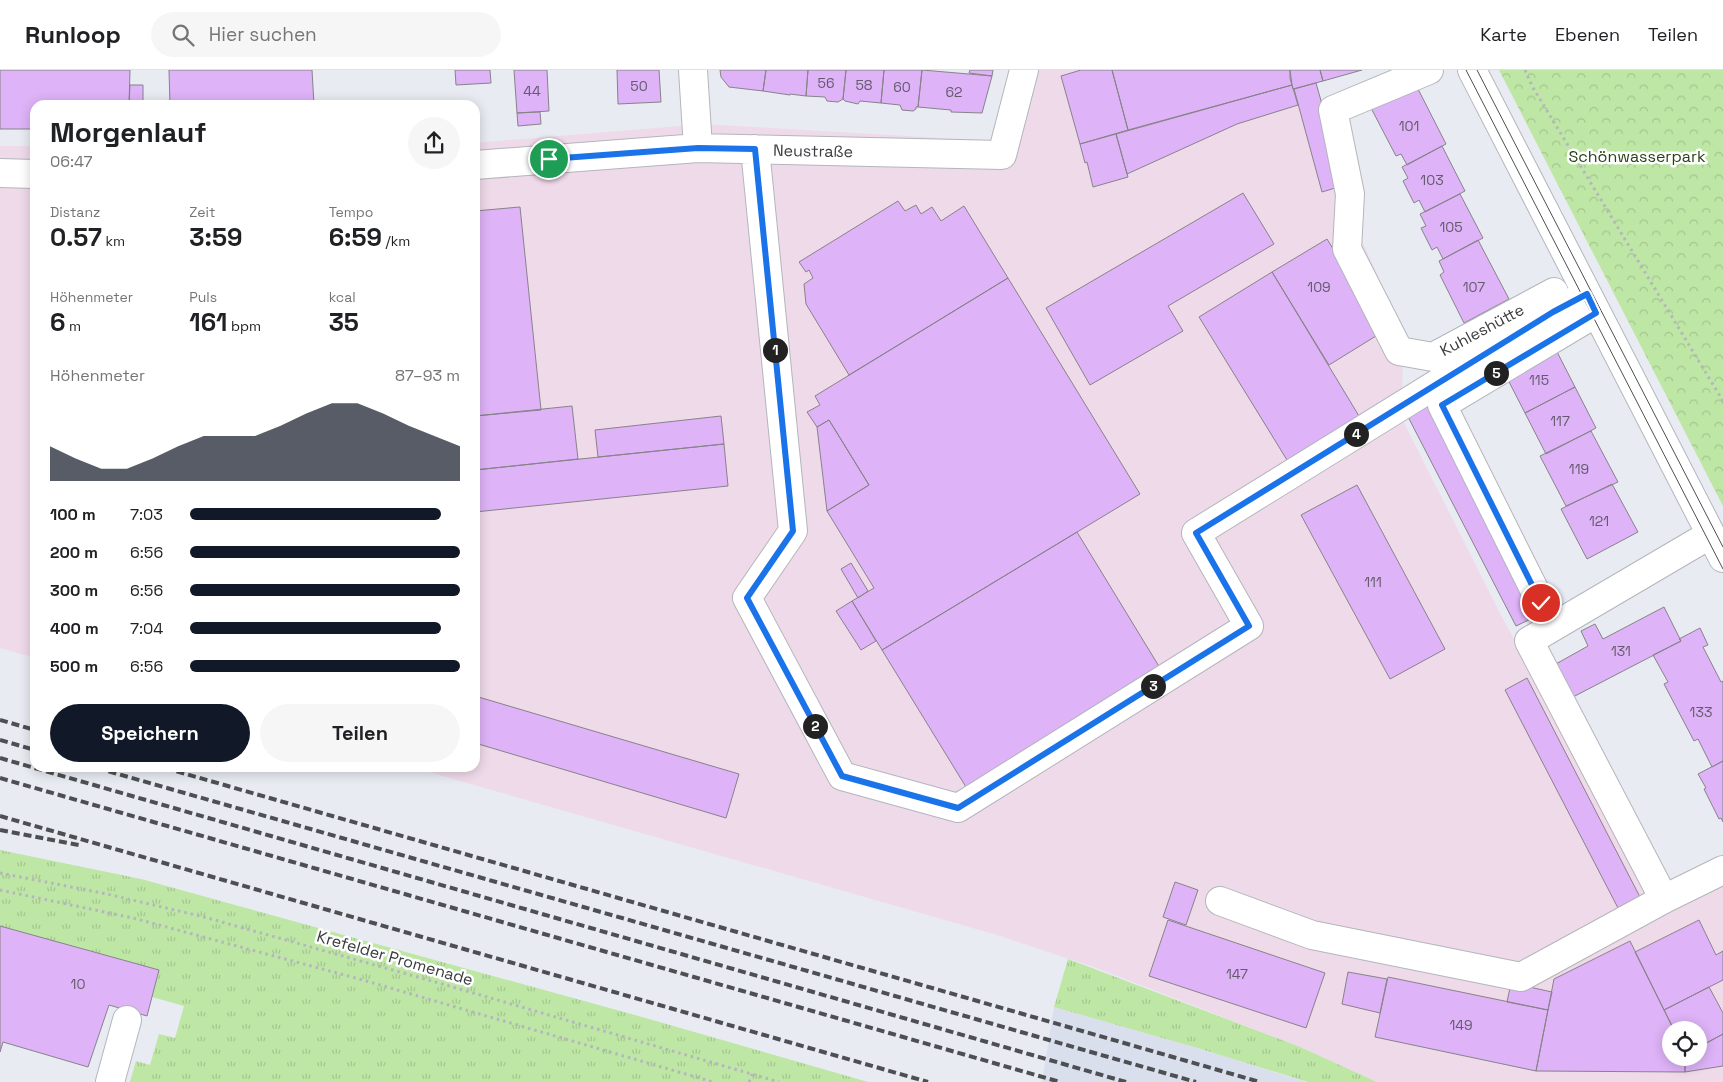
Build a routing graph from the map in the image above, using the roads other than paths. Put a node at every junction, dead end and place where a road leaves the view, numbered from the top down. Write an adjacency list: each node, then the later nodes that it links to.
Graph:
1 (693, 70): 5 (street)
2 (1024, 70): 6 (street, Neustraße)
3 (1429, 70): 10 (street, Kuhleshütte)
4 (1472, 70): 10 (street)
5 (698, 148): 6 (street, Neustraße); 7 (street, Neustraße)
6 (755, 149): 10 (street, Kuhleshütte)
7 (480, 165)
8 (0, 173): 9 (street)
9 (30, 174)
10 (1588, 295): 11 (street); 12 (street)
11 (1717, 547): 14 (street)
12 (1541, 603)
13 (1723, 870): 14 (street)
14 (1664, 899): 15 (street)
15 (1220, 902)
16 (126, 1020): 17 (street)
17 (110, 1082)

